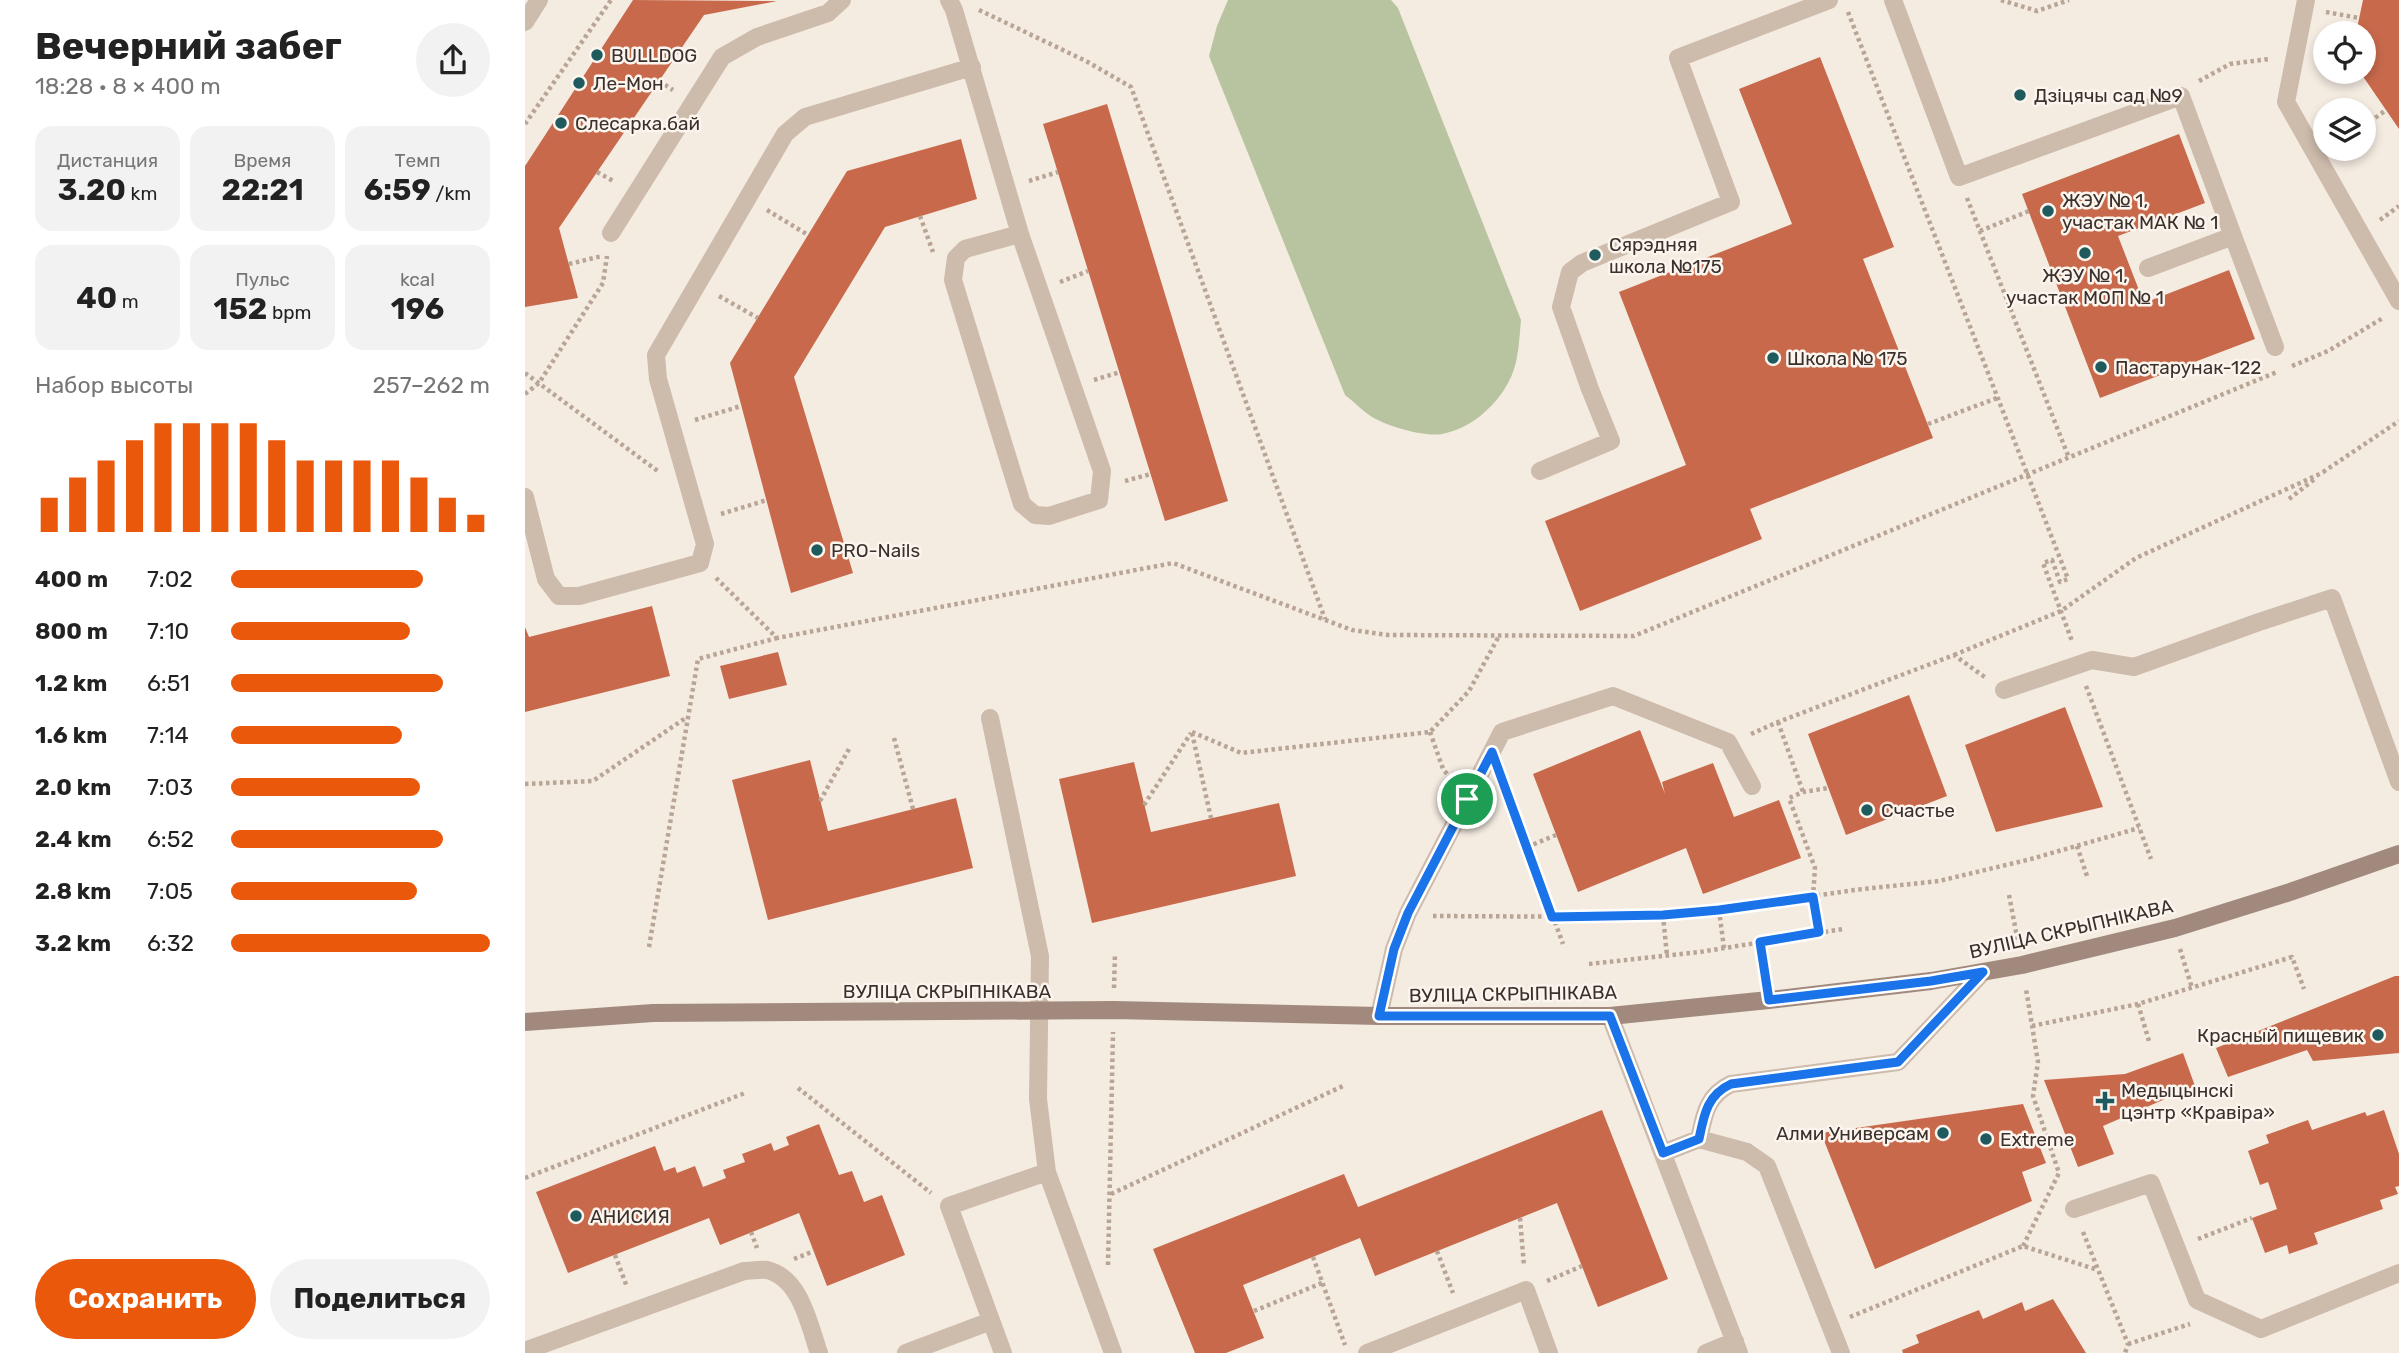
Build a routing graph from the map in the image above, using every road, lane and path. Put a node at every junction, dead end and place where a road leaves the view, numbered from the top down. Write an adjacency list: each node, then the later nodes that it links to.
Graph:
1 (539, 0): 13 (street)
2 (611, 0): 19 (path)
3 (842, 0): 25 (street)
4 (949, 0): 15 (street)
5 (1829, 0): 49 (street)
6 (1843, 0): 43 (path)
7 (1893, 0): 20 (street)
8 (2001, 0): 9 (path)
9 (2069, 0)
10 (2305, 4): 12 (path); 14 (street)
11 (969, 6): 59 (path)
12 (2359, 18)
13 (525, 22)
14 (2295, 56): 16 (path); 34 (street)
15 (972, 67): 21 (street); 26 (street)
16 (2181, 96): 20 (street); 28 (street)
17 (2386, 110): 18 (path)
18 (2376, 117)
19 (525, 124)
20 (1959, 177): 24 (path)
21 (748, 198): 27 (path); 33 (street)
22 (2029, 212): 24 (path)
23 (920, 216): 30 (path)
24 (1980, 231): 48 (path)
25 (611, 233): 29 (path)
26 (1020, 234): 30 (street); 30 (street)
27 (808, 235)
28 (2233, 236): 32 (street); 37 (street)
29 (607, 255): 31 (path); 40 (path)
30 (956, 258)
31 (569, 264)
32 (2148, 268)
33 (698, 284): 36 (path); 47 (street)
34 (2399, 301)
35 (2387, 316): 38 (path)
36 (758, 318)
37 (2275, 347)
38 (2328, 351)
39 (525, 373): 40 (path)
40 (539, 383): 42 (path); 52 (path)
41 (2231, 391): 48 (path)
42 (525, 394)
43 (1997, 398): 46 (path); 51 (path)
44 (741, 406): 47 (path)
45 (2399, 421): 50 (path)
46 (1928, 424)
47 (672, 427): 52 (street)
48 (2069, 458): 51 (path)
49 (1539, 471)
50 (2324, 472): 54 (path); 62 (path)
51 (2027, 475): 58 (path); 60 (path)
52 (691, 495): 56 (street)
53 (525, 497): 57 (street)
54 (2289, 499)
55 (767, 500): 56 (path)
56 (699, 520): 57 (street)
57 (700, 563): 61 (path)
58 (2055, 596)
59 (1325, 620): 60 (path); 61 (path)
60 (1499, 636): 69 (path)
61 (777, 638): 65 (path)
62 (1954, 655): 64 (path); 67 (path)
63 (2087, 689): 84 (path)
64 (2004, 690): 74 (street)
65 (688, 717): 75 (path); 101 (path)
66 (990, 718): 112 (street)
67 (1778, 722): 70 (path); 78 (path)
68 (1192, 732): 69 (path); 81 (path); 83 (path)
69 (1430, 732): 79 (path)
70 (1750, 735)
71 (894, 738): 82 (path)
72 (849, 749): 80 (path)
73 (1492, 752): 76 (street); 79 (street); 87 (path)
74 (2399, 782)
75 (525, 784)
76 (1752, 786)
77 (1828, 788): 78 (path)
78 (1804, 792): 91 (path)
79 (1467, 799): 113 (street)
80 (820, 801)
81 (1144, 805)
82 (913, 809)
83 (1211, 818)
84 (2140, 828): 86 (path); 89 (path)
85 (1556, 835): 87 (path)
86 (2077, 846): 90 (path); 91 (path)
87 (1527, 847): 95 (path)
88 (2399, 854): 96 (main road, ВУЛІЦА СКРЫПНІКАВА)
89 (2151, 859)
90 (2087, 876)
91 (1813, 897): 92 (path); 98 (path)
92 (1719, 910): 93 (path); 102 (path)
93 (1663, 915): 95 (path); 104 (path)
94 (1425, 916): 95 (path)
95 (1552, 917): 100 (path)
96 (2175, 928): 106 (main road, ВУЛІЦА СКРЫПНІКАВА); 107 (path)
97 (1843, 929): 98 (path)
98 (1819, 932): 99 (path)
99 (1760, 942): 102 (path); 109 (path)
100 (1563, 944)
101 (649, 947)
102 (1724, 948): 104 (path)
103 (1115, 954): 111 (path)
104 (1667, 956): 105 (path)
105 (1589, 964)
106 (1983, 972): 109 (main road, ВУЛІЦА СКРЫПНІКАВА); 122 (street)
107 (2192, 988): 108 (path); 110 (path)
108 (2304, 989)
109 (1769, 1000): 114 (main road, ВУЛІЦА СКРЫПНІКАВА)
110 (2138, 1004): 116 (path); 117 (path)
111 (1114, 1010): 112 (main road, ВУЛІЦА СКРЫПНІКАВА); 113 (main road, ВУЛІЦА СКРЫПНІКАВА); 127 (path)
112 (1041, 1011): 115 (main road, ВУЛІЦА СКРЫПНІКАВА); 124 (street)
113 (1379, 1016): 114 (main road, ВУЛІЦА СКРЫПНІКАВА)
114 (1610, 1016): 123 (street)
115 (525, 1021)
116 (2032, 1026)
117 (2149, 1041)
118 (2038, 1062): 125 (path)
119 (1343, 1087): 127 (path)
120 (798, 1088): 128 (path)
121 (745, 1093): 126 (path)
122 (1699, 1139): 123 (street); 148 (street)
123 (1663, 1153): 151 (street)
124 (1047, 1172): 128 (street); 155 (street)
125 (2059, 1173): 129 (path); 132 (path)
126 (525, 1178)
127 (1111, 1194): 140 (path)
128 (949, 1206): 146 (street)
129 (2074, 1209): 133 (street); 138 (path)
130 (2252, 1217): 133 (path)
131 (1520, 1218): 142 (path)
132 (2023, 1246): 138 (path); 148 (path)
133 (2176, 1247): 139 (street)
134 (1437, 1251): 145 (path)
135 (615, 1255): 143 (path)
136 (1313, 1257): 141 (path)
137 (1582, 1266): 142 (path)
138 (2098, 1270): 149 (path)
139 (2399, 1273)
140 (1108, 1278)
141 (1322, 1283): 144 (path); 156 (path)
142 (1526, 1290): 145 (street); 158 (street)
143 (636, 1310): 150 (street); 152 (street)
144 (1254, 1311)
145 (1462, 1315): 157 (street)
146 (991, 1321): 153 (street); 154 (street)
147 (2196, 1322): 149 (path)
148 (1830, 1325): 160 (street)
149 (2128, 1344): 161 (path)
150 (529, 1346)
151 (1737, 1347): 159 (street)
152 (819, 1353)
153 (906, 1353)
154 (1003, 1353)
155 (1113, 1353)
156 (1348, 1353)
157 (1367, 1353)
158 (1549, 1353)
159 (1706, 1353)
160 (1841, 1353)
161 (2125, 1353)

